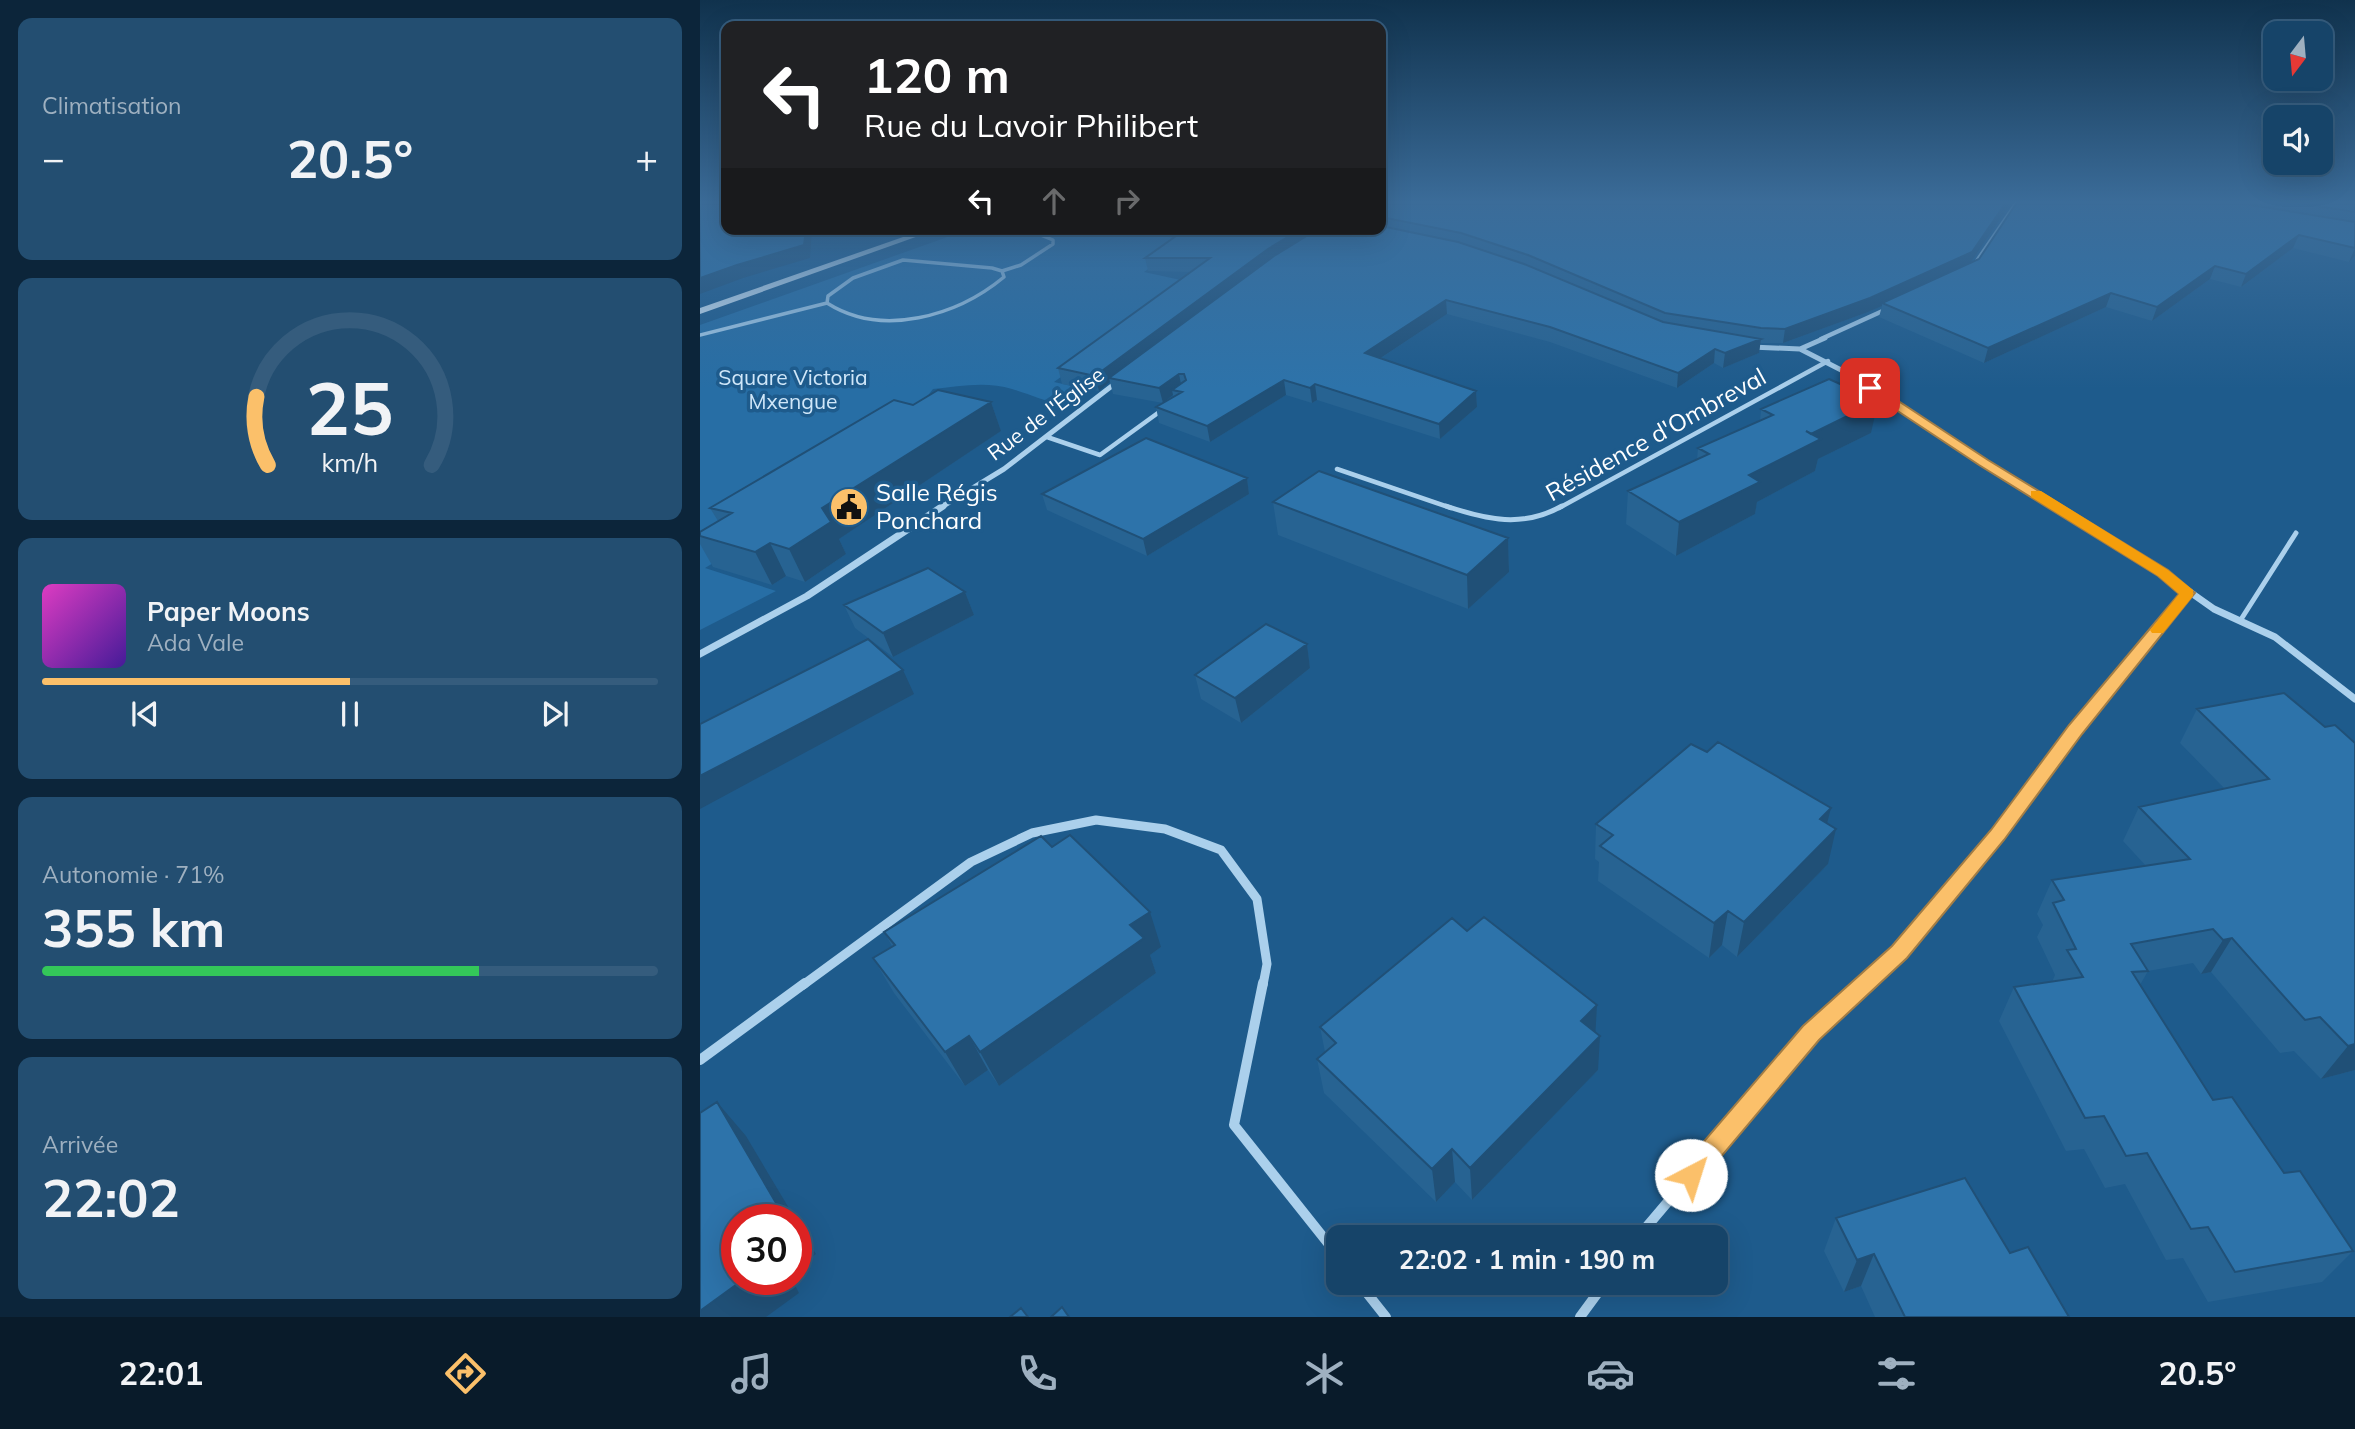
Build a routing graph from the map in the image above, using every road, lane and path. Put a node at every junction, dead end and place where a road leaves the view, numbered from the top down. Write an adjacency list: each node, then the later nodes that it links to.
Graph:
1 (830, 265): 10 (street)
2 (887, 265): 8 (lane)
3 (969, 265): 7 (lane)
4 (1020, 265): 7 (lane)
5 (1974, 265): 6 (street)
6 (1972, 269)
7 (1002, 271): 8 (lane)
8 (827, 303): 11 (lane)
9 (1889, 308): 13 (street)
10 (700, 311)
11 (700, 335)
12 (1745, 346): 13 (street)
13 (1800, 349): 14 (street)
14 (1828, 361): 18 (lane, Résidence d'Ombreval); 20 (street)
15 (1125, 376): 17 (street, Rue de l'Église)
16 (1164, 409): 17 (lane)
17 (1047, 437): 22 (street, Rue de l'Église)
18 (1337, 469)
19 (2296, 533): 21 (lane)
20 (2188, 593): 21 (street); 25 (street)
21 (2240, 621): 23 (street)
22 (700, 654)
23 (2355, 699)
24 (700, 1060): 26 (street)
25 (1648, 1225)
26 (1326, 1241)
27 (1369, 1295): 29 (street)
28 (1596, 1295): 30 (street)
29 (1386, 1317)
30 (1580, 1317)

